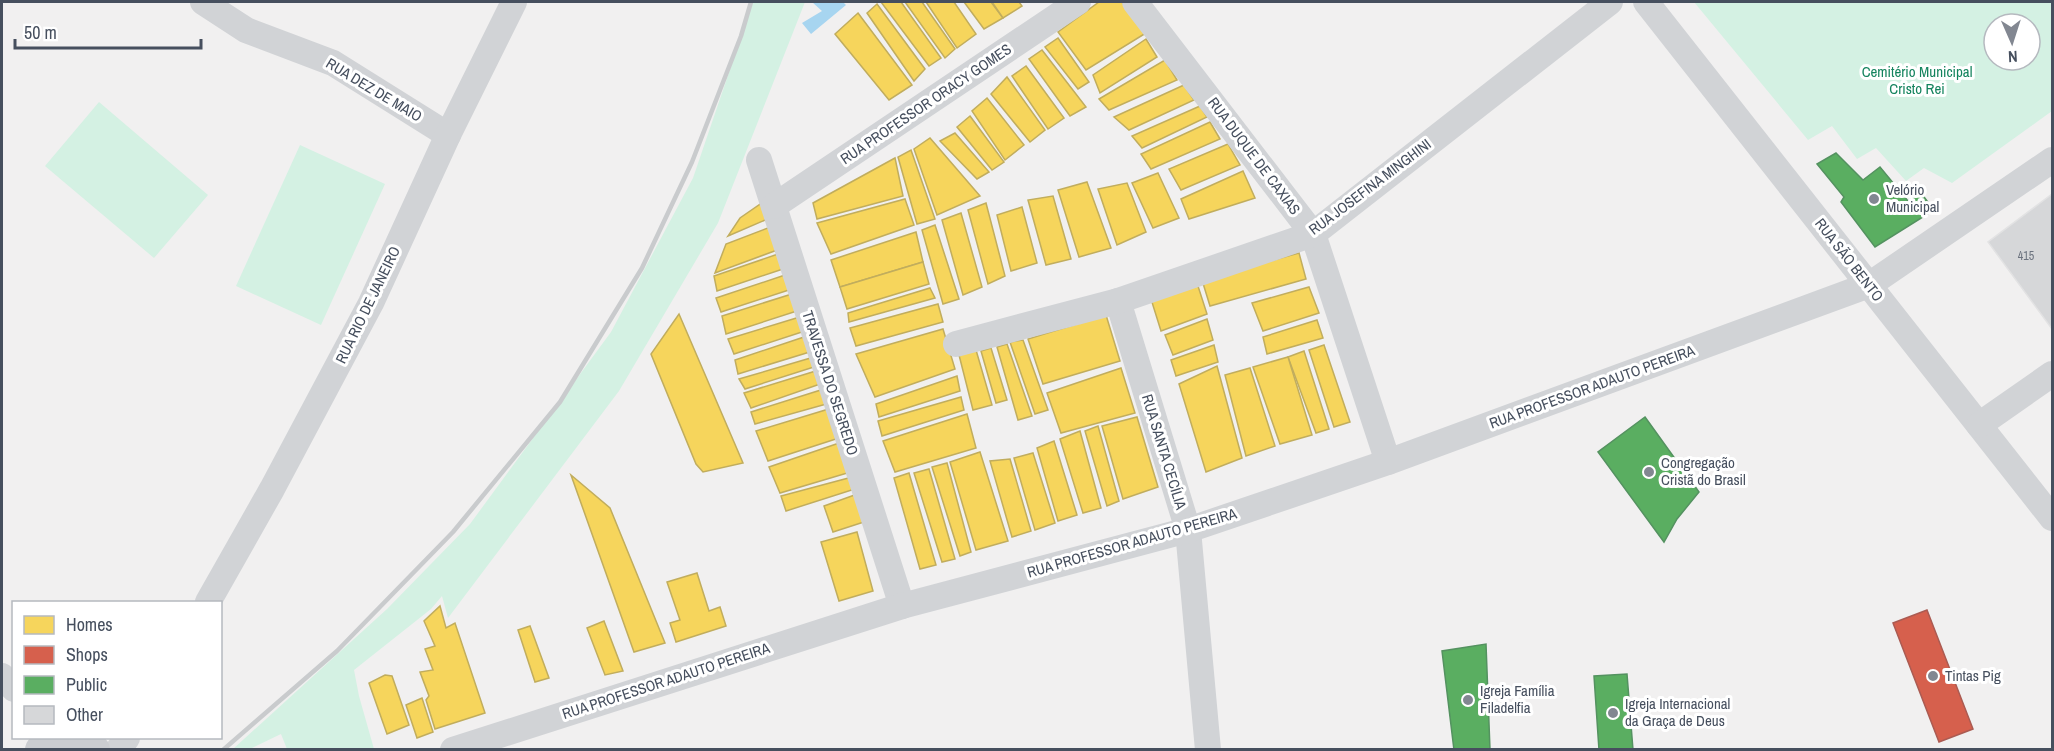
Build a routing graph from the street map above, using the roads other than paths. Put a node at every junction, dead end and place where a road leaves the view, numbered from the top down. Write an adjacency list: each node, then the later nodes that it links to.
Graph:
1 (203, 2): 7 (street, RUA DEZ DE MAIO)
2 (514, 2): 7 (street, RUA RIO DE JANEIRO)
3 (1078, 2): 10 (street, RUA PROFESSOR ORACY GOMES)
4 (1135, 2): 11 (street, RUA DUQUE DE CAXIAS)
5 (1610, 2): 11 (street, RUA JOSEFINA MINGHINI)
6 (1646, 2): 12 (street, RUA SÃO BENTO)
7 (448, 135): 20 (street, RUA RIO DE JANEIRO)
8 (759, 160): 10 (street, TRAVESSA DO SEGREDO)
9 (2052, 160): 12 (street, RUA PROFESSOR ADAUTO PEREIRA)
10 (774, 206): 21 (street, TRAVESSA DO SEGREDO)
11 (1313, 234): 13 (street, RUA JOSEFINA MINGHINI); 17 (street, RUA DUQUE DE CAXIAS)
12 (1869, 285): 16 (street, RUA SÃO BENTO); 17 (street, RUA PROFESSOR ADAUTO PEREIRA)
13 (1118, 301): 14 (street, RUA JOSEFINA MINGHINI); 19 (street, RUA SANTA CECÍLIA)
14 (956, 344)
15 (2052, 374): 16 (street)
16 (1979, 424): 18 (street, RUA SÃO BENTO)
17 (1388, 462): 19 (street, RUA PROFESSOR ADAUTO PEREIRA)
18 (2052, 518)
19 (1188, 530): 21 (street, RUA PROFESSOR ADAUTO PEREIRA); 25 (street, RUA SANTA CECÍLIA)
20 (209, 601)
21 (902, 606): 24 (street, RUA PROFESSOR ADAUTO PEREIRA)
22 (44, 744): 23 (main road)
23 (88, 744)
24 (453, 750)
25 (1208, 750)

